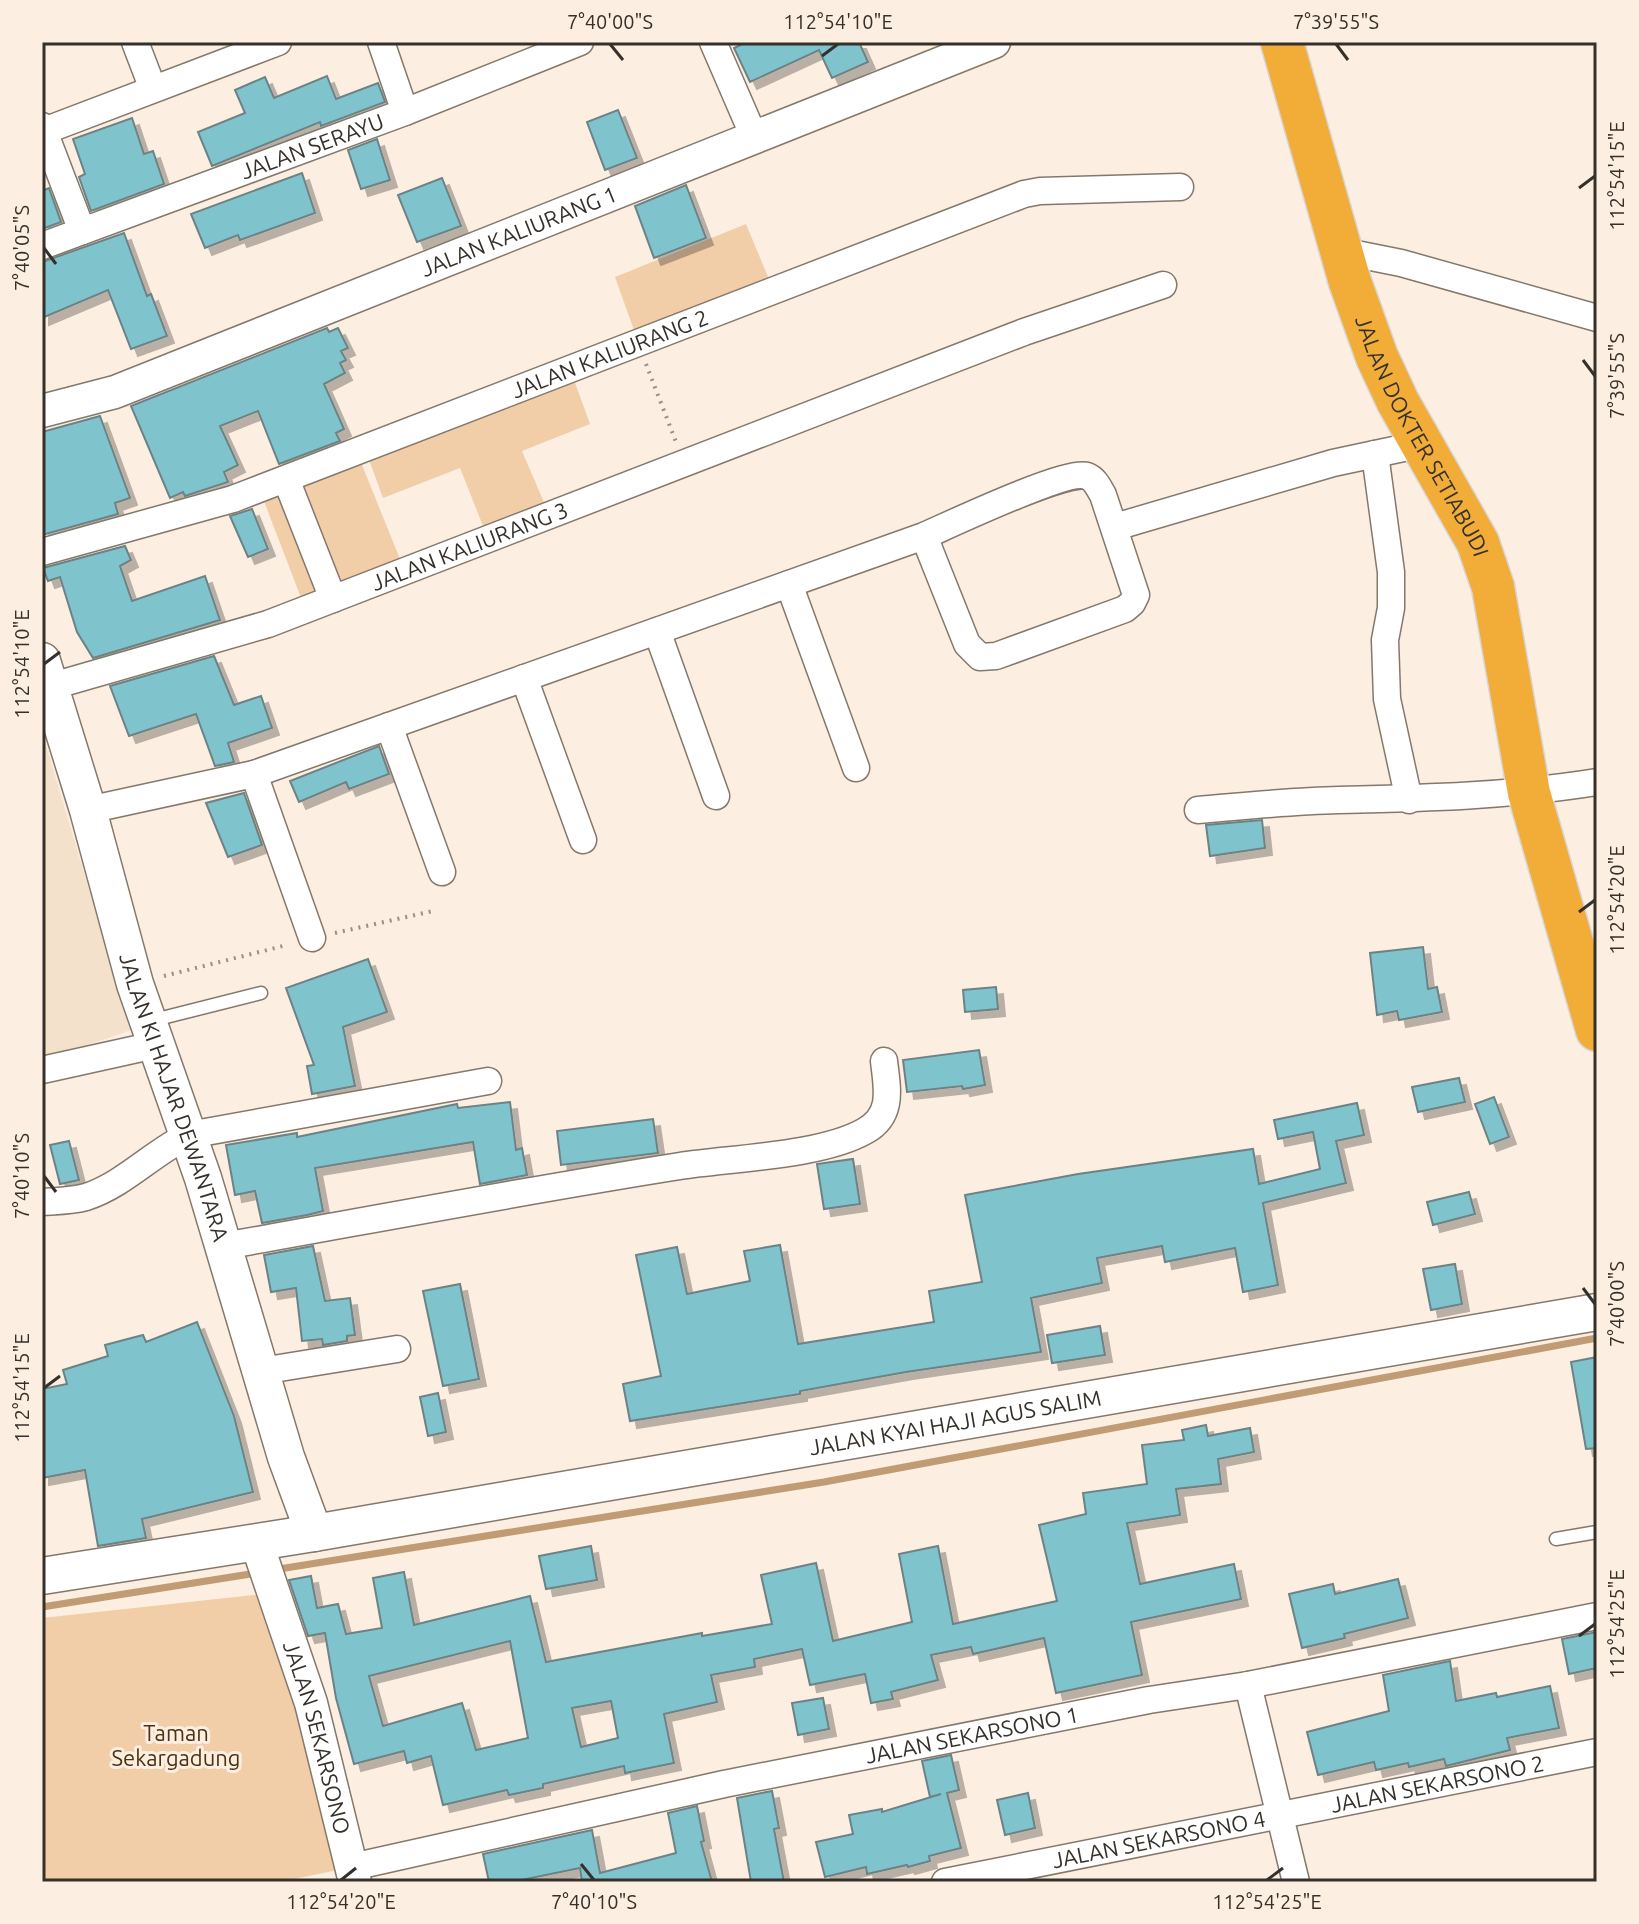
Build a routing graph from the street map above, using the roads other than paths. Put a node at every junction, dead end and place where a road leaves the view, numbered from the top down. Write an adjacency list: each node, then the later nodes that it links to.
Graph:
1 (135, 42): 8 (street)
2 (381, 42): 9 (street)
3 (580, 42): 9 (street, JALAN SERAYU)
4 (713, 42): 11 (street)
5 (994, 42): 11 (street, JALAN KALIURANG 1)
6 (1282, 42): 15 (highway, JALAN DOKTER SETIABUDI)
7 (270, 43): 8 (street)
8 (153, 89): 10 (street)
9 (405, 112): 13 (street, JALAN SERAYU)
10 (43, 128): 13 (street)
11 (755, 139): 18 (street, JALAN KALIURANG 1)
12 (1180, 187): 21 (street, JALAN KALIURANG 2)
13 (82, 231): 14 (street, JALAN SERAYU)
14 (42, 246)
15 (1341, 251): 17 (street); 19 (highway, JALAN DOKTER SETIABUDI)
16 (1163, 285): 26 (street, JALAN KALIURANG 3)
17 (1597, 318)
18 (42, 411)
19 (1422, 444): 20 (street); 34 (highway, JALAN DOKTER SETIABUDI)
20 (1375, 454): 22 (street); 36 (street)
21 (286, 479): 24 (street, JALAN KALIURANG 2); 26 (street)
22 (1115, 527): 23 (street); 23 (street)
23 (924, 536): 25 (street)
24 (42, 552)
25 (789, 584): 27 (street); 31 (street)
26 (333, 599): 29 (street, JALAN KALIURANG 3)
27 (657, 631): 28 (street); 35 (street)
28 (524, 678): 30 (street); 39 (street)
29 (44, 679): 37 (main road, JALAN KI HAJAR DEWANTARA)
30 (389, 726): 32 (street); 40 (street)
31 (856, 768)
32 (254, 774): 37 (street); 41 (street)
33 (1597, 782): 34 (street)
34 (1529, 793): 36 (street); 43 (highway, JALAN DOKTER SETIABUDI)
35 (716, 796)
36 (1409, 800): 38 (street)
37 (88, 810): 44 (main road, JALAN KI HAJAR DEWANTARA)
38 (1198, 810)
39 (583, 840)
40 (442, 872)
41 (312, 938)
42 (261, 993): 44 (lane)
43 (1597, 1030)
44 (151, 1033): 46 (street); 48 (main road, JALAN KI HAJAR DEWANTARA)
45 (884, 1061): 50 (street)
46 (42, 1070)
47 (488, 1081): 48 (street)
48 (181, 1117): 49 (street); 50 (main road, JALAN KI HAJAR DEWANTARA)
49 (42, 1202)
50 (224, 1246): 53 (main road, JALAN KI HAJAR DEWANTARA)
51 (1597, 1312): 55 (main road, JALAN KYAI HAJI AGUS SALIM)
52 (397, 1349): 53 (street)
53 (261, 1371): 55 (main road, JALAN KI HAJAR DEWANTARA)
54 (1597, 1532): 56 (lane)
55 (314, 1533): 57 (main road, JALAN KYAI HAJI AGUS SALIM)
56 (1556, 1539)
57 (257, 1547): 58 (main road, JALAN KYAI HAJI AGUS SALIM); 63 (street, JALAN SEKARSONO)
58 (42, 1576)
59 (1597, 1616): 60 (street, JALAN SEKARSONO 1)
60 (1248, 1685): 62 (street); 63 (street, JALAN SEKARSONO 1)
61 (1597, 1752): 62 (street, JALAN SEKARSONO 2)
62 (1279, 1815): 64 (street, JALAN SEKARSONO 4); 65 (street)
63 (353, 1874)
64 (945, 1882)
65 (1296, 1882)

